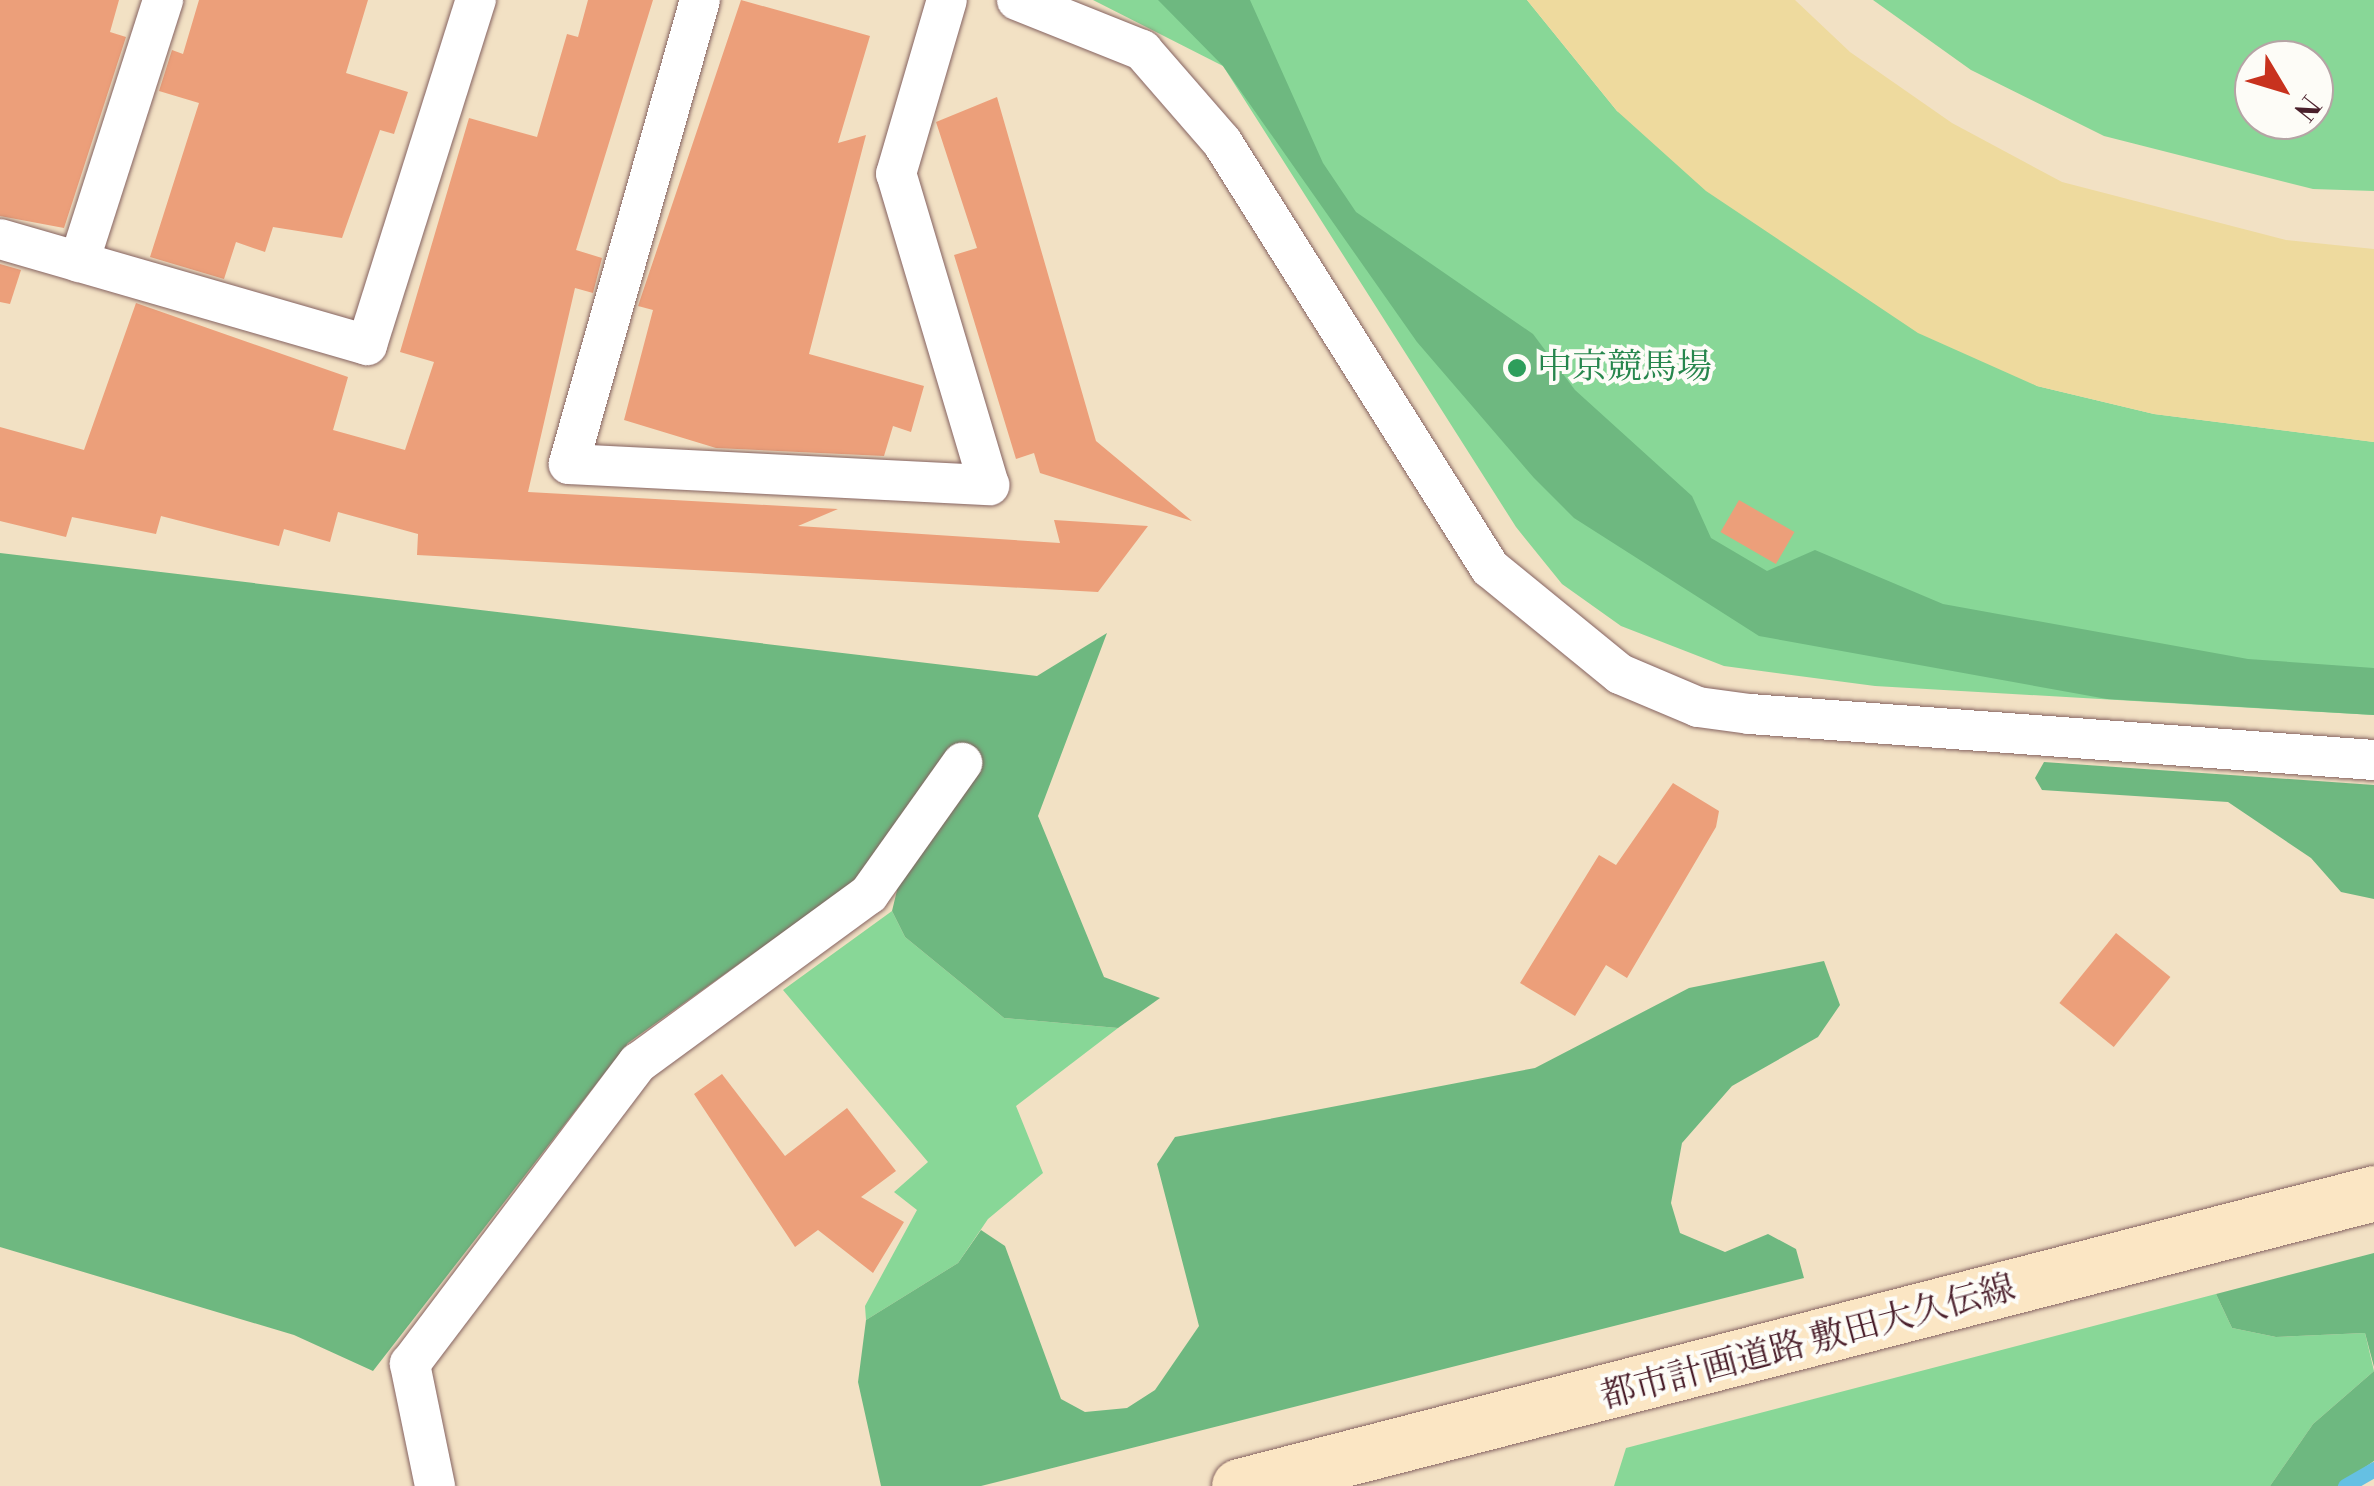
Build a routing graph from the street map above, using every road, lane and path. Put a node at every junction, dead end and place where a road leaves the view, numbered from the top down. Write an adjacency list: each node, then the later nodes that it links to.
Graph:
1 (163, 0): 7 (street)
2 (476, 0): 7 (street)
3 (700, 0): 4 (street)
4 (948, 0)
5 (1017, 0): 8 (street)
6 (0, 239): 7 (street)
7 (79, 262)
8 (2374, 760)
9 (962, 763): 11 (street)
10 (2374, 1193): 12 (street, 都市計画道路 敷田大久伝線)
11 (435, 1486)
12 (1240, 1486)

